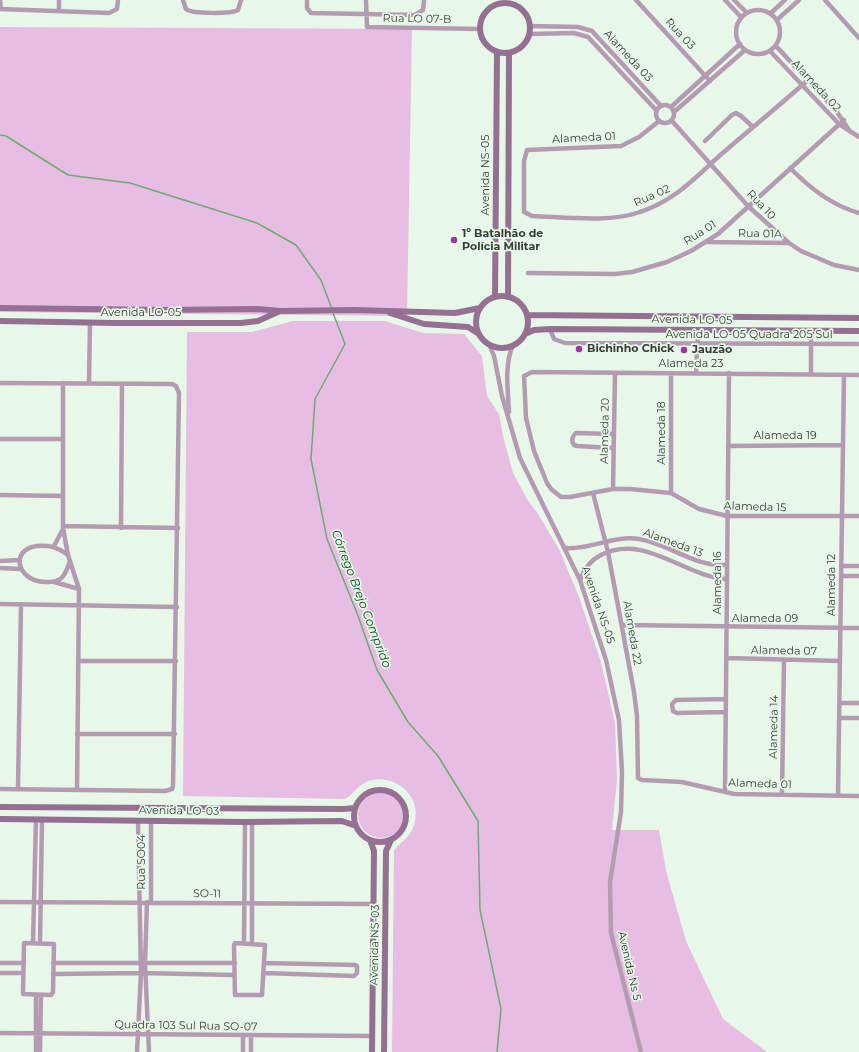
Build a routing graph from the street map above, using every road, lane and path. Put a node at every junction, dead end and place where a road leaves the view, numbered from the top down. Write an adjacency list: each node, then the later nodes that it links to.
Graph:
1 (0, 0): 17 (street)
2 (59, 0): 18 (street)
3 (118, 0): 18 (street)
4 (183, 0): 5 (street)
5 (240, 0)
6 (307, 0): 20 (street)
7 (366, 0): 20 (street)
8 (424, 0): 20 (street)
9 (636, 0): 34 (street, Rua 03)
10 (725, 0): 22 (street)
11 (734, 0): 19 (street)
12 (785, 0): 21 (street)
13 (799, 0): 23 (street)
14 (825, 0): 27 (street)
15 (498, 2): 16 (street); 25 (street)
16 (509, 2): 24 (street)
17 (0, 9): 18 (street)
18 (59, 11)
19 (746, 12): 21 (street); 22 (street)
20 (366, 13): 25 (street, Rua LO 07-B)
21 (771, 13): 23 (street)
22 (741, 17): 28 (street)
23 (778, 19): 29 (street)
24 (529, 26): 26 (street); 38 (street, Alameda 03)
25 (480, 29): 32 (street)
26 (530, 34): 33 (street); 40 (street, Alameda 03)
27 (859, 38)
28 (740, 44): 30 (street); 34 (street)
29 (776, 46): 31 (street); 35 (street, Alameda 02)
30 (745, 50): 31 (street); 36 (street)
31 (770, 51): 37 (street, Alameda 02)
32 (497, 52): 33 (street); 59 (street, Avenida NS-05)
33 (509, 53): 60 (street, Avenida NS-05)
34 (705, 74): 36 (street, Rua 03); 39 (street)
35 (808, 80): 37 (street, Rua 02); 42 (street, Alameda 02)
36 (710, 81): 41 (street)
37 (803, 85): 45 (street, Alameda 02); 46 (street, Rua 02)
38 (661, 106): 39 (street); 40 (street)
39 (671, 107): 41 (street)
40 (656, 110): 44 (street)
41 (674, 112): 43 (street)
42 (844, 120): 45 (street, Rua 01); 47 (street, Alameda 02)
43 (672, 121): 44 (street); 51 (street, Rua 10)
44 (658, 122): 50 (street, Alameda 01)
45 (839, 124): 47 (street, Alameda 02); 52 (street, Rua 01)
46 (753, 128): 49 (street); 51 (street, Rua 02)
47 (850, 131): 48 (street, Alameda 02)
48 (859, 137)
49 (705, 141)
50 (526, 150): 51 (street, Rua 02)
51 (711, 163): 53 (street, Rua 10)
52 (790, 168): 53 (street, Rua 01); 54 (street)
53 (748, 206): 55 (street, Rua 01); 56 (street, Rua 10)
54 (859, 213)
55 (707, 242): 56 (street, Rua 01A); 58 (street, Rua 01)
56 (789, 244): 57 (street, Rua 10)
57 (859, 270)
58 (528, 273)
59 (495, 297): 60 (street); 62 (street)
60 (508, 297): 65 (street)
61 (0, 308): 63 (street, Avenida LO-05)
62 (480, 308): 64 (street, Avenida LO-05); 73 (street)
63 (280, 311): 64 (street, Avenida LO-05); 68 (street, Avenida LO-05)
64 (388, 312): 73 (street, Avenida LO-05)
65 (527, 315): 66 (street, Avenida LO-05); 74 (street)
66 (859, 318)
67 (0, 321): 68 (street, Avenida LO-05)
68 (90, 323): 87 (street)
69 (550, 329): 70 (street, Avenida LO-05); 74 (street, Avenida LO-05); 77 (street, Avenida LO-05 Quadra 205 Sul)
70 (698, 331): 71 (street, Avenida LO-05); 77 (street)
71 (812, 331): 72 (street, Avenida LO-05); 75 (street)
72 (859, 331)
73 (479, 334): 76 (street)
74 (525, 334): 79 (street)
75 (812, 343): 77 (street, Avenida LO-05 Quadra 205 Sul); 78 (street, Avenida LO-05 Quadra 205 Sul); 84 (street)
76 (489, 344): 79 (street); 91 (street, Avenida NS-05)
77 (697, 344): 81 (street)
78 (859, 344)
79 (513, 345): 91 (street, Avenida NS-05)
80 (615, 373): 83 (street, Alameda 23); 92 (street, Alameda 20); 103 (street, Alameda 23)
81 (696, 373): 82 (street, Alameda 23); 83 (street, Alameda 23)
82 (729, 373): 84 (street, Alameda 23); 96 (street, Alameda 16)
83 (671, 374): 100 (street, Alameda 18)
84 (811, 374): 85 (street, Alameda 23)
85 (844, 375): 86 (street, Alameda 23); 95 (street, Alameda 12)
86 (859, 375)
87 (89, 382): 89 (street); 90 (street)
88 (0, 383): 89 (street)
89 (64, 383): 94 (street)
90 (122, 384): 108 (street); 109 (street)
91 (510, 418): 112 (street, Avenida NS-05)
92 (614, 434): 97 (street, Alameda 20); 97 (street)
93 (0, 439): 94 (street)
94 (63, 439): 102 (street)
95 (842, 445): 96 (street, Alameda 19); 105 (street, Alameda 12)
96 (728, 446): 104 (street, Alameda 16)
97 (613, 448): 98 (street, Alameda 20)
98 (613, 489): 99 (street, Alameda 15); 100 (street, Alameda 15)
99 (593, 493): 103 (street, Alameda 15); 110 (street, Alameda 22)
100 (671, 493): 104 (street, Alameda 15)
101 (0, 495): 102 (street)
102 (63, 496): 107 (street)
103 (561, 497)
104 (727, 516): 105 (street, Alameda 15); 118 (street, Alameda 16)
105 (841, 516): 106 (street, Alameda 15); 119 (street, Alameda 12)
106 (859, 516)
107 (63, 527): 108 (street); 111 (street); 114 (street)
108 (121, 528): 109 (street)
109 (178, 528): 132 (street)
110 (605, 541): 112 (street, Alameda 13); 113 (street, Alameda 22); 118 (street, Alameda 13)
111 (54, 546): 114 (street); 115 (street)
112 (566, 548): 126 (street, Avenida NS-05)
113 (608, 552): 125 (street, Alameda 13); 126 (street, Alameda 13); 133 (street, Alameda 22)
114 (68, 555): 117 (street)
115 (20, 560): 116 (street); 122 (street)
116 (0, 561)
117 (70, 561): 127 (street); 128 (street)
118 (726, 565): 125 (street, Alameda 16)
119 (841, 566): 120 (street); 123 (street, Alameda 12)
120 (859, 566)
121 (0, 568): 122 (street)
122 (21, 569): 127 (street)
123 (841, 576): 124 (street); 135 (street, Alameda 12)
124 (859, 576)
125 (726, 579): 134 (street, Alameda 16)
126 (580, 580): 160 (street, Avenida NS-05)
127 (54, 582): 128 (street)
128 (79, 589): 131 (street)
129 (0, 604): 130 (street)
130 (21, 604): 131 (street); 152 (street)
131 (78, 604): 132 (street); 140 (street)
132 (177, 607): 141 (street)
133 (622, 625): 134 (street, Alameda 09); 150 (street, Alameda 22)
134 (727, 628): 135 (street, Alameda 09); 137 (street, Alameda 16)
135 (841, 628): 136 (street, Alameda 09); 139 (street, Alameda 12)
136 (859, 628)
137 (727, 658): 138 (street, Alameda 07); 142 (street, Alameda 16)
138 (784, 660): 139 (street, Alameda 07); 155 (street, Alameda 14)
139 (840, 660): 143 (street, Alameda 12)
140 (78, 661): 141 (street); 148 (street)
141 (176, 661): 149 (street)
142 (726, 699): 145 (street, Alameda 16); 145 (street)
143 (840, 702): 144 (street); 146 (street, Alameda 12)
144 (859, 703)
145 (726, 712): 154 (street, Alameda 16)
146 (840, 718): 147 (street); 156 (street, Alameda 12)
147 (859, 718)
148 (77, 734): 149 (street); 153 (street)
149 (175, 734): 153 (street)
150 (638, 778): 154 (street, Alameda 01)
151 (0, 789): 152 (street)
152 (18, 789): 153 (street)
153 (77, 790)
154 (725, 792): 155 (street, Alameda 01)
155 (782, 794): 156 (street, Alameda 01)
156 (838, 795): 157 (street, Alameda 01)
157 (859, 796)
158 (0, 807): 159 (street, Avenida LO-03)
159 (355, 808): 167 (street); 169 (street, Avenida NS-03)
160 (621, 812): 210 (street, Avenida Ns 5)
161 (0, 819): 162 (street, Avenida LO-03)
162 (39, 819): 163 (street, Avenida LO-03); 173 (street); 174 (street)
163 (138, 820): 164 (street, Avenida LO-03); 171 (street)
164 (151, 820): 165 (street, Avenida LO-03); 172 (street, Rua SO04)
165 (245, 822): 166 (street, Avenida LO-03); 175 (street)
166 (252, 822): 167 (street, Avenida LO-03); 176 (street)
167 (356, 826): 168 (street)
168 (370, 840): 169 (street); 177 (street, Avenida NS-03)
169 (391, 840): 209 (street, Avenida NS-03)
170 (0, 902): 173 (street, SO-11)
171 (141, 902): 172 (street, SO-11); 174 (street, SO-11); 185 (street)
172 (149, 902): 175 (street, SO-11); 185 (street, Rua SO04)
173 (35, 903): 174 (street, SO-11); 178 (street)
174 (42, 903): 179 (street)
175 (244, 904): 176 (street, SO-11); 180 (street)
176 (252, 904): 177 (street, SO-11); 181 (street)
177 (373, 904): 201 (street, Avenida NS-03)
178 (33, 943): 179 (street); 183 (street)
179 (40, 943): 184 (street)
180 (244, 943): 181 (street); 186 (street)
181 (252, 943): 187 (street)
182 (0, 963): 183 (street)
183 (24, 963): 189 (street)
184 (53, 963): 185 (street); 192 (street)
185 (143, 963): 186 (street); 190 (street)
186 (235, 963): 193 (street)
187 (264, 963): 191 (street); 191 (street)
188 (0, 973): 189 (street)
189 (23, 973): 194 (street)
190 (143, 973): 192 (street); 193 (street); 197 (street); 198 (street)
191 (264, 973): 193 (street)
192 (53, 974): 194 (street)
193 (234, 975)
194 (38, 995): 196 (street)
195 (0, 1033): 196 (street, Quadra 103 Sul Rua SO-07)
196 (38, 1033): 197 (street, Quadra 103 Sul Rua SO-07); 202 (street); 203 (street)
197 (136, 1034): 198 (street, Quadra 103 Sul Rua SO-07); 204 (street)
198 (148, 1034): 199 (street, Quadra 103 Sul Rua SO-07); 205 (street)
199 (243, 1036): 200 (street, Quadra 103 Sul Rua SO-07); 206 (street)
200 (251, 1036): 201 (street, Quadra 103 Sul Rua SO-07); 207 (street)
201 (372, 1036): 208 (street, Avenida NS-03)
202 (36, 1052)
203 (40, 1052)
204 (137, 1052)
205 (149, 1052)
206 (243, 1052)
207 (251, 1052)
208 (372, 1052)
209 (384, 1052)
210 (641, 1052)

